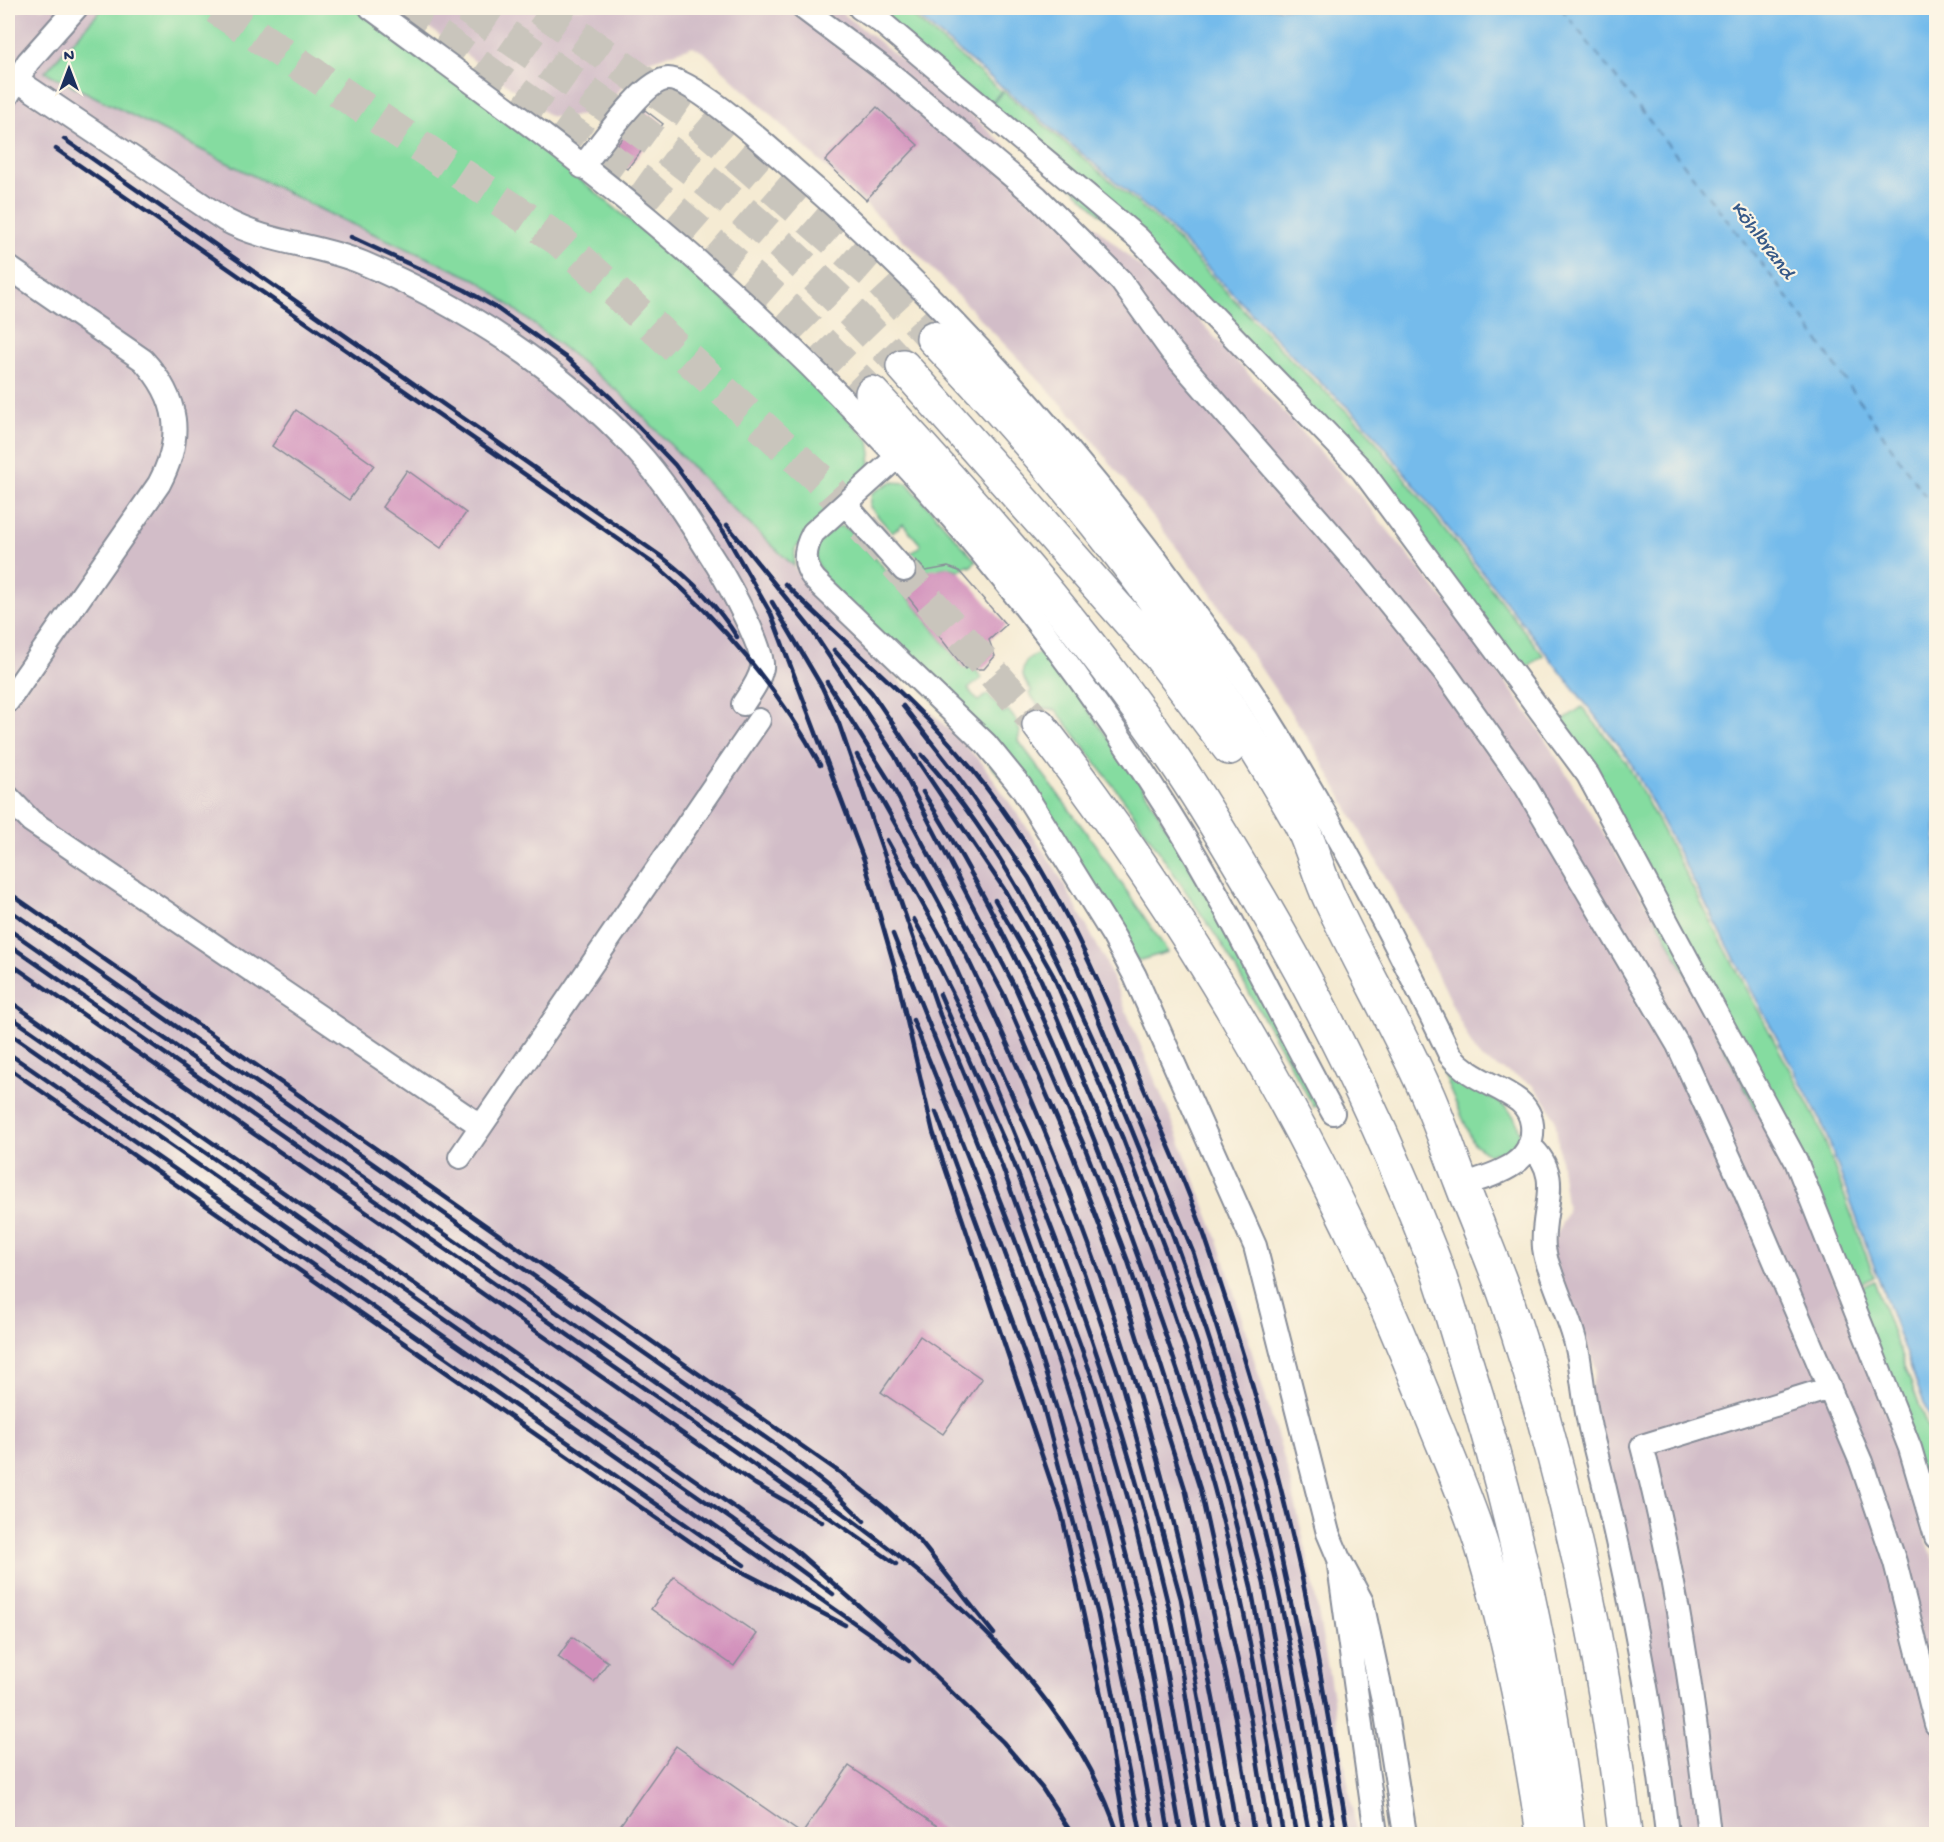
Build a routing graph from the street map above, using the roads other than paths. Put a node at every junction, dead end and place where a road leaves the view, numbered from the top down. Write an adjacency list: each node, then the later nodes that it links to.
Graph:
1 (76, 8): 5 (lane)
2 (371, 8): 6 (lane)
3 (803, 8): 25 (lane)
4 (860, 8): 27 (lane)
5 (11, 83): 15 (lane)
6 (582, 167): 11 (lane); 22 (lane)
7 (8, 267): 14 (lane)
8 (933, 338): 19 (highway)
9 (903, 366): 19 (highway)
10 (872, 393): 26 (highway)
11 (898, 456): 12 (lane); 20 (lane)
12 (845, 504): 13 (lane); 28 (lane)
13 (904, 570)
14 (8, 701)
15 (743, 704)
16 (759, 720): 21 (lane)
17 (1039, 725): 29 (highway)
18 (8, 797): 21 (lane)
19 (1329, 897): 24 (highway)
20 (1332, 1113)
21 (481, 1126): 23 (lane)
22 (1529, 1145): 24 (lane); 36 (lane)
23 (460, 1157)
24 (1462, 1185): 35 (highway)
25 (1830, 1388): 30 (lane); 37 (lane)
26 (1485, 1419): 29 (highway); 34 (highway)
27 (1936, 1537)
28 (1339, 1559): 31 (lane); 32 (lane)
29 (1511, 1651): 33 (highway)
30 (1936, 1724)
31 (1376, 1834)
32 (1405, 1834)
33 (1543, 1834)
34 (1568, 1834)
35 (1625, 1834)
36 (1667, 1834)
37 (1709, 1834)

